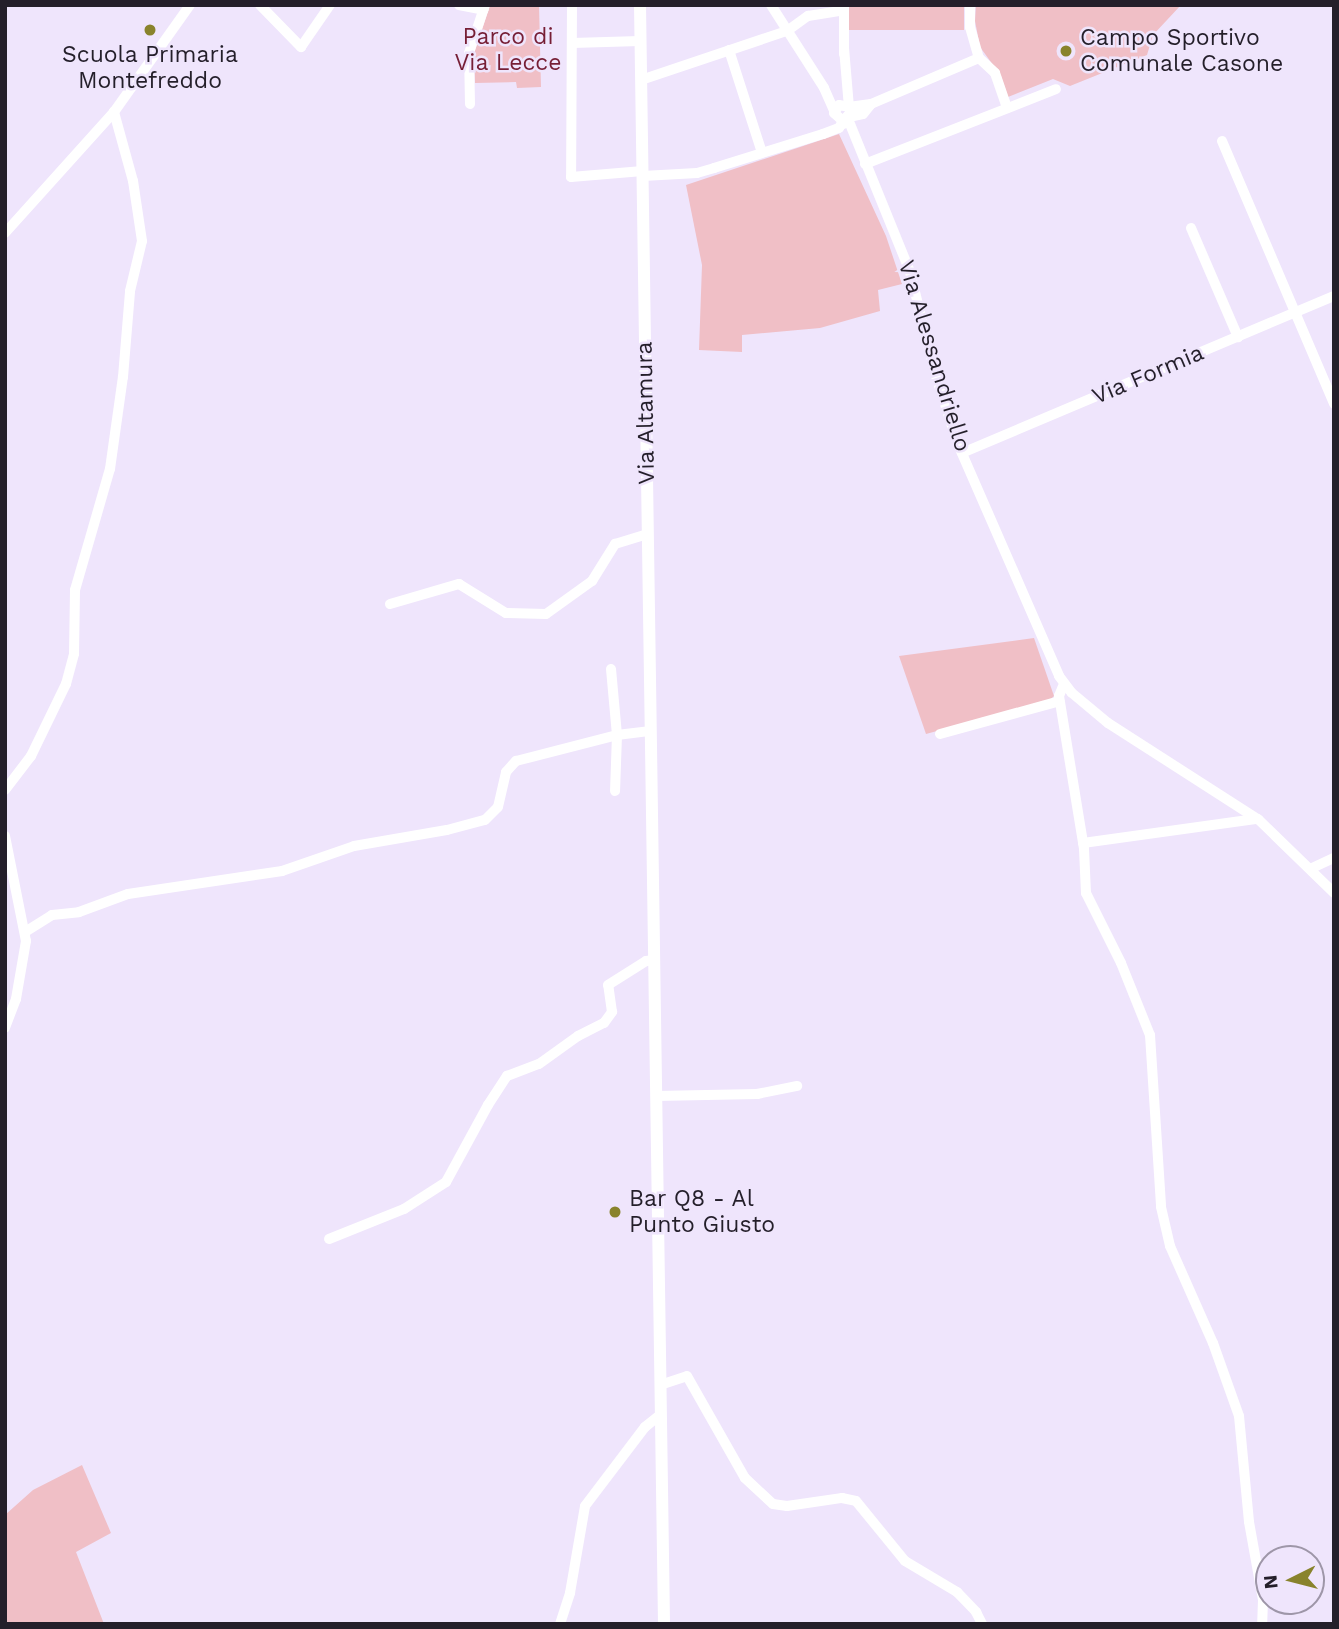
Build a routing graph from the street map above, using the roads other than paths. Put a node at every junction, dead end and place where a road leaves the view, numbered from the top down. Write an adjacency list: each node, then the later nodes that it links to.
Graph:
1 (190, 5): 20 (street)
2 (260, 5): 3 (street)
3 (330, 5)
4 (458, 5): 9 (street)
5 (572, 5): 13 (street)
6 (640, 5): 12 (main road, Via Altamura)
7 (771, 5): 11 (street, Via Alessandriello)
8 (970, 5): 15 (street)
9 (484, 8): 18 (street)
10 (844, 8): 11 (street); 21 (street)
11 (787, 31): 14 (street); 21 (street, Via Alessandriello)
12 (640, 41): 13 (street); 16 (main road, Via Altamura)
13 (572, 43): 25 (street)
14 (729, 50): 16 (street); 23 (street)
15 (979, 58): 19 (street); 21 (street)
16 (641, 80): 25 (main road, Via Altamura)
17 (1056, 89): 19 (street)
18 (470, 104)
19 (1007, 108): 24 (street)
20 (114, 112): 27 (street); 41 (street)
21 (843, 114): 23 (street); 24 (street, Via Alessandriello)
22 (1222, 141): 29 (street)
23 (762, 153): 25 (street)
24 (865, 164): 32 (street, Via Alessandriello)
25 (643, 174): 33 (main road, Via Altamura)
26 (1191, 228): 30 (street)
27 (5, 233)
28 (1334, 296): 29 (street, Via Formia)
29 (1296, 312): 30 (street, Via Formia); 31 (street)
30 (1238, 337): 32 (street, Via Formia)
31 (1334, 404)
32 (962, 453): 36 (street, Via Alessandriello)
33 (648, 534): 34 (street); 38 (main road, Via Altamura)
34 (390, 604)
35 (611, 669): 40 (street)
36 (1064, 684): 37 (street); 43 (street)
37 (1060, 701): 39 (street); 45 (street)
38 (650, 731): 40 (street); 50 (main road, Via Altamura)
39 (940, 734)
40 (617, 735): 42 (street); 49 (street)
41 (6, 788)
42 (615, 791)
43 (1257, 819): 45 (street); 47 (street)
44 (5, 836): 49 (street)
45 (1083, 843): 60 (street)
46 (1334, 858): 47 (street)
47 (1310, 869): 48 (street)
48 (1334, 893)
49 (25, 932): 51 (street)
50 (654, 960): 53 (main road, Via Altamura); 54 (street)
51 (5, 1028)
52 (797, 1086): 53 (street)
53 (656, 1096): 55 (main road, Via Altamura)
54 (329, 1239)
55 (660, 1385): 56 (main road, Via Altamura); 59 (street)
56 (661, 1415): 57 (street); 58 (main road, Via Altamura)
57 (560, 1624)
58 (664, 1624)
59 (982, 1624)
60 (1262, 1624)

